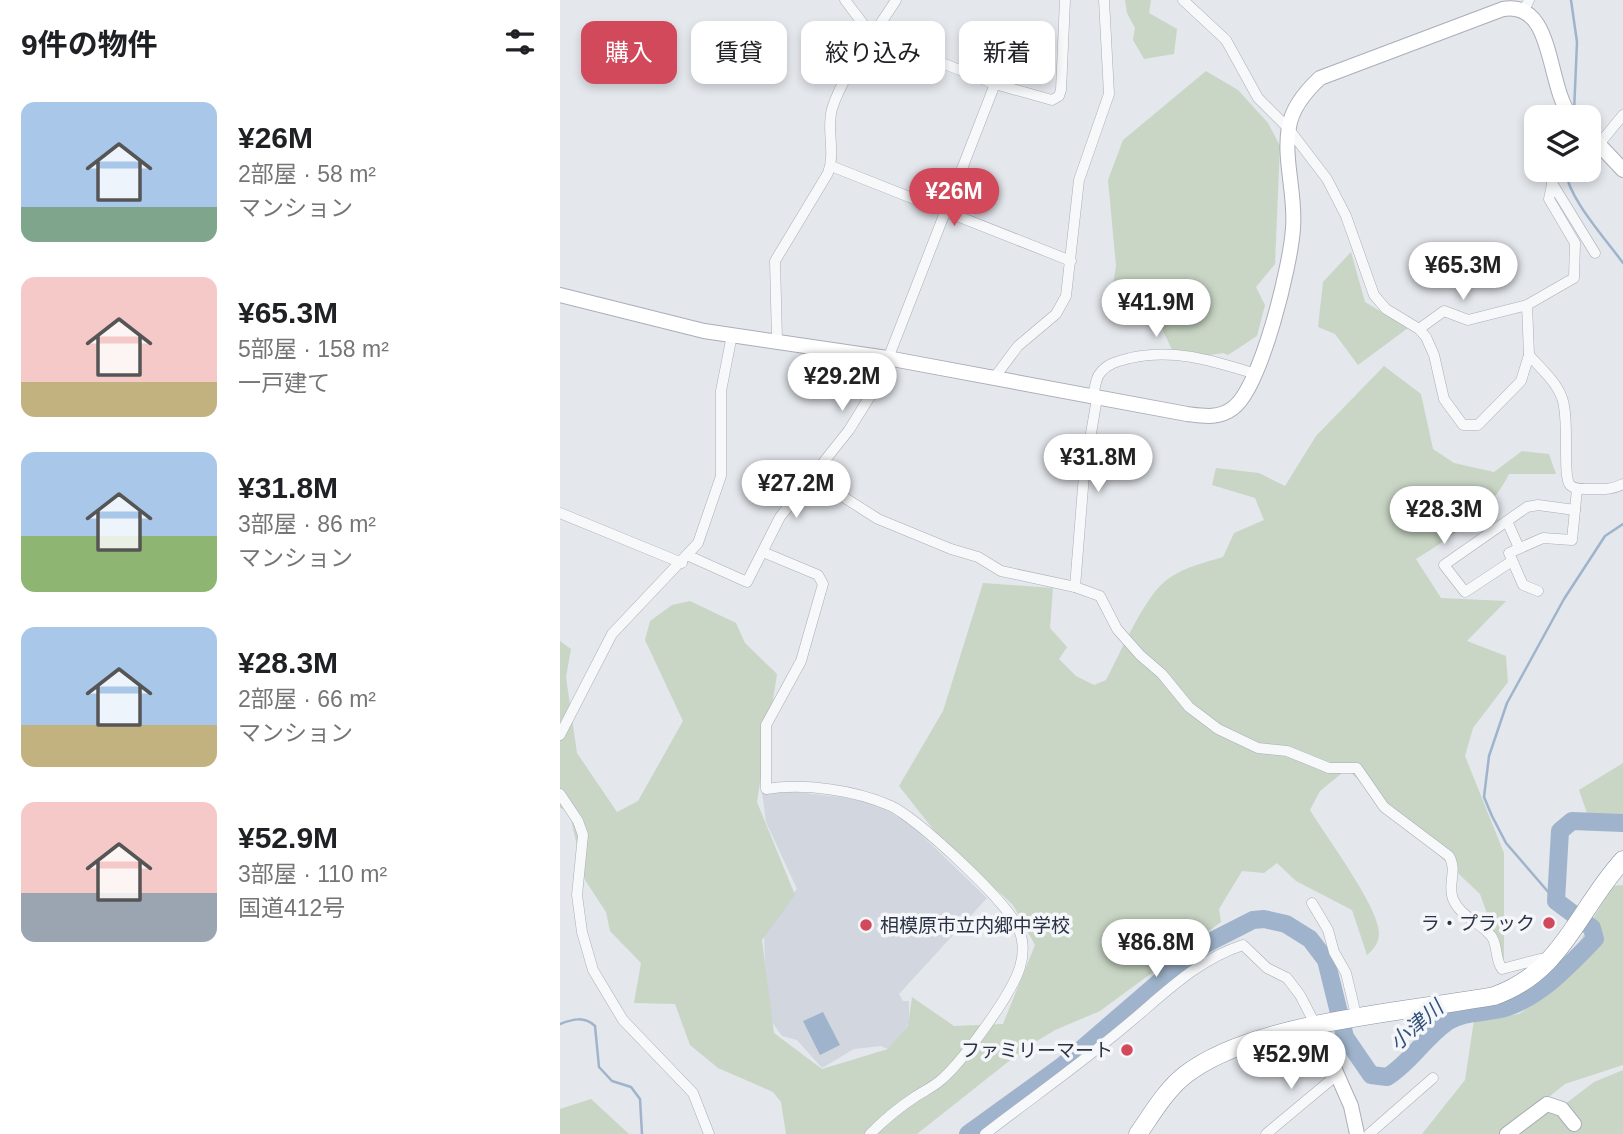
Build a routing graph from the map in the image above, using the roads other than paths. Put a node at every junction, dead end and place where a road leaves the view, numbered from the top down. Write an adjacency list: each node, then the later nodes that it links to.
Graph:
1 (845, 0): 7 (street)
2 (896, 0): 8 (street)
3 (1065, 0): 10 (street)
4 (1104, 0): 21 (street)
5 (1183, 0): 13 (street)
6 (1527, 4): 11 (street); 13 (street)
7 (862, 21)
8 (883, 21)
9 (846, 84): 16 (street)
10 (995, 84): 19 (street)
11 (1563, 105)
12 (1623, 115): 14 (street)
13 (1288, 128): 24 (street); 29 (street)
14 (1601, 133)
15 (1601, 146): 17 (street)
16 (831, 166): 19 (street); 26 (street)
17 (1623, 170)
18 (1552, 183): 20 (street); 23 (street)
19 (945, 209): 21 (street); 28 (street)
20 (1595, 253)
21 (1071, 261): 30 (street)
22 (560, 295): 25 (street)
23 (1527, 304): 24 (street); 27 (street)
24 (1419, 329): 27 (street)
25 (732, 335): 26 (street); 40 (street)
26 (777, 340): 28 (street)
27 (1529, 355): 34 (street)
28 (887, 358): 30 (street); 32 (street)
29 (1256, 374): 31 (street); 31 (street)
30 (994, 378): 31 (street)
31 (1095, 398): 42 (street)
32 (811, 477): 39 (street); 42 (street)
33 (1623, 484): 34 (street)
34 (1577, 489): 35 (street)
35 (1575, 510): 37 (street); 38 (street)
36 (560, 513): 40 (street)
37 (1507, 521): 38 (street); 41 (street)
38 (1519, 548): 41 (street)
39 (763, 552): 40 (street); 54 (street)
40 (685, 560): 44 (street)
41 (1512, 561): 43 (street)
42 (1075, 587): 48 (street)
43 (1538, 591)
44 (560, 735)
45 (560, 794): 53 (street)
46 (1623, 860): 48 (highway)
47 (1312, 903): 49 (street)
48 (1551, 961): 49 (highway)
49 (1339, 1023): 50 (street); 55 (street); 56 (highway)
50 (1338, 1073): 57 (street); 58 (street)
51 (1433, 1078): 59 (street)
52 (1574, 1124): 60 (street)
53 (709, 1134)
54 (870, 1134)
55 (985, 1134)
56 (1138, 1134)
57 (1266, 1134)
58 (1357, 1134)
59 (1369, 1134)
60 (1507, 1134)

